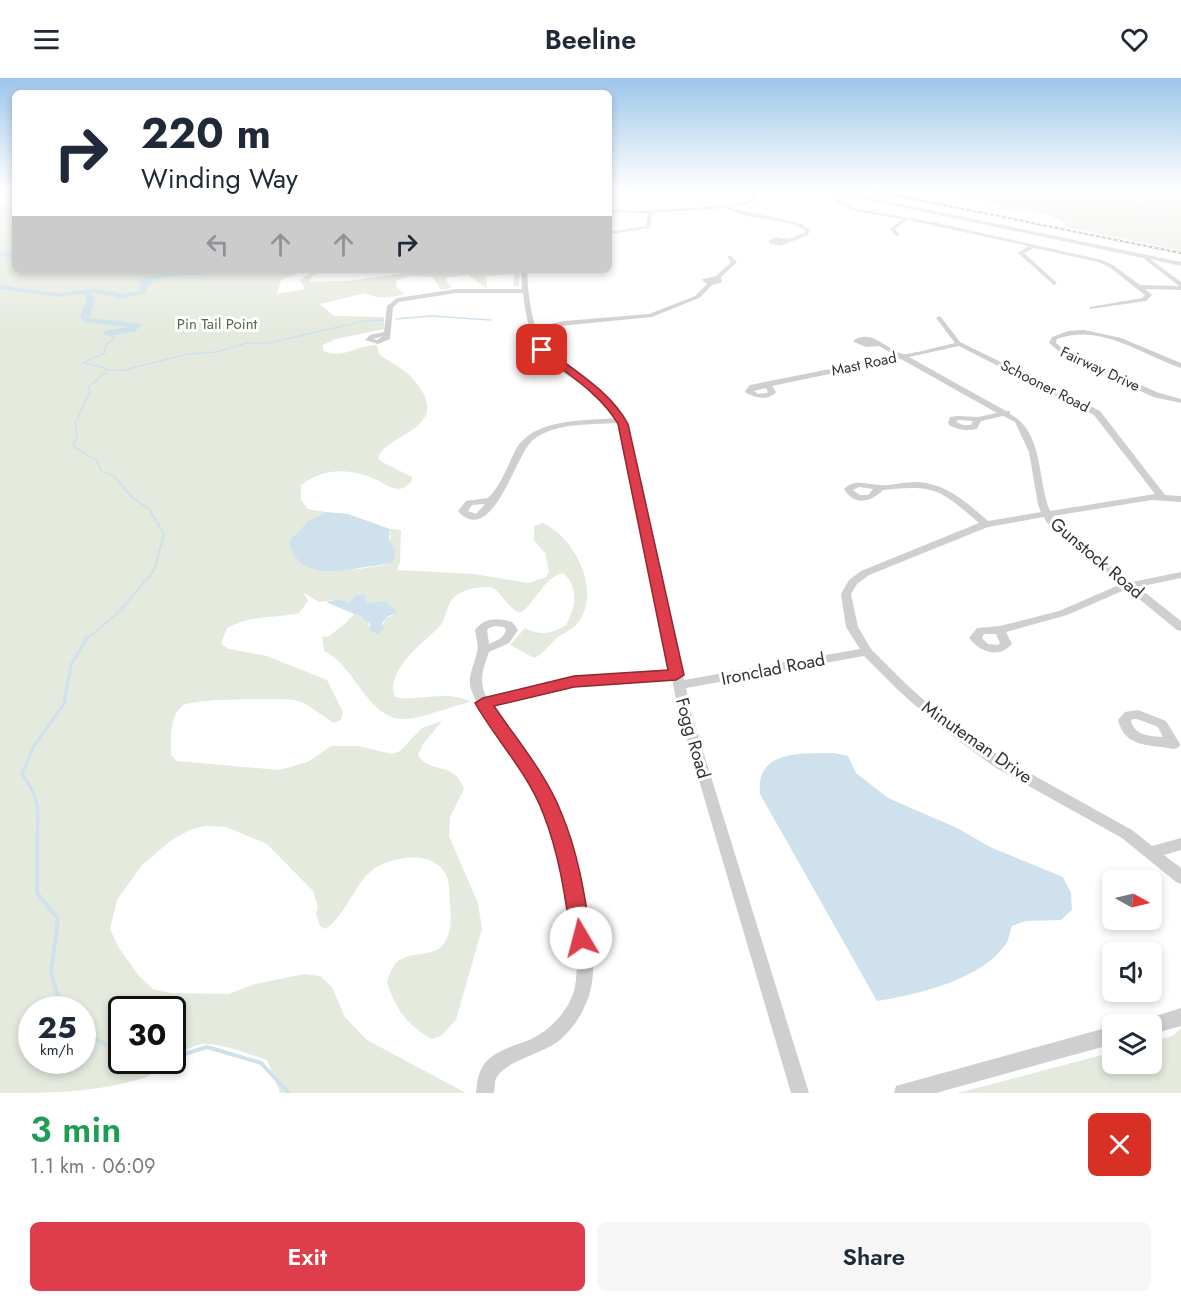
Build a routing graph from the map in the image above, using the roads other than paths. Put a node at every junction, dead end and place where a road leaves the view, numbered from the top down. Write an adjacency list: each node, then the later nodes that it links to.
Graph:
1 (800, 236): 5 (street)
2 (990, 236): 6 (street)
3 (1050, 236): 4 (street)
4 (1053, 237): 6 (street); 7 (street)
5 (789, 241)
6 (1033, 246): 11 (street); 13 (street)
7 (1144, 256): 9 (street); 12 (street)
8 (729, 257): 19 (street)
9 (1181, 264)
10 (524, 273): 14 (street, Fogg Road)
11 (1039, 279)
12 (1181, 286): 13 (street)
13 (1139, 287): 15 (street)
14 (526, 291): 19 (street, Fogg Road); 20 (street)
15 (1100, 307): 16 (street); 17 (street)
16 (1092, 308)
17 (1109, 310)
18 (939, 318): 22 (street, Schooner Road)
19 (534, 327): 29 (street, Fogg Road)
20 (387, 334)
21 (880, 344): 23 (street, Gunstock Road)
22 (961, 345): 23 (street, Mast Road); 31 (street, Schooner Road)
23 (902, 356): 25 (street, Mast Road); 27 (street, Gunstock Road)
24 (1181, 366): 26 (street, Fairway Drive)
25 (768, 385)
26 (1181, 401)
27 (1007, 413): 28 (street); 34 (street, Gunstock Road)
28 (978, 419)
29 (621, 420): 33 (street); 42 (street, Fogg Road)
30 (880, 488): 35 (street)
31 (1161, 496): 32 (street, Minuteman Drive); 34 (street, Minuteman Drive)
32 (1181, 499)
33 (491, 501)
34 (1045, 514): 35 (street, Minuteman Drive); 37 (street, Gunstock Road)
35 (986, 524): 41 (street, Minuteman Drive)
36 (1181, 575): 37 (street)
37 (1128, 585): 38 (street, Gunstock Road); 39 (street)
38 (1181, 627)
39 (1000, 630)
40 (484, 650): 43 (street)
41 (867, 652): 42 (street, Ironclad Road); 45 (street, Minuteman Drive)
42 (678, 680): 43 (street, Ironclad Road); 51 (street, Fogg Road)
43 (483, 703): 50 (street)
44 (1181, 844): 45 (street)
45 (1151, 852): 46 (street, Minuteman Drive)
46 (1181, 877)
47 (1181, 1017): 48 (street)
48 (1162, 1022)
49 (1102, 1038): 52 (street)
50 (485, 1093)
51 (800, 1093)
52 (903, 1093)

